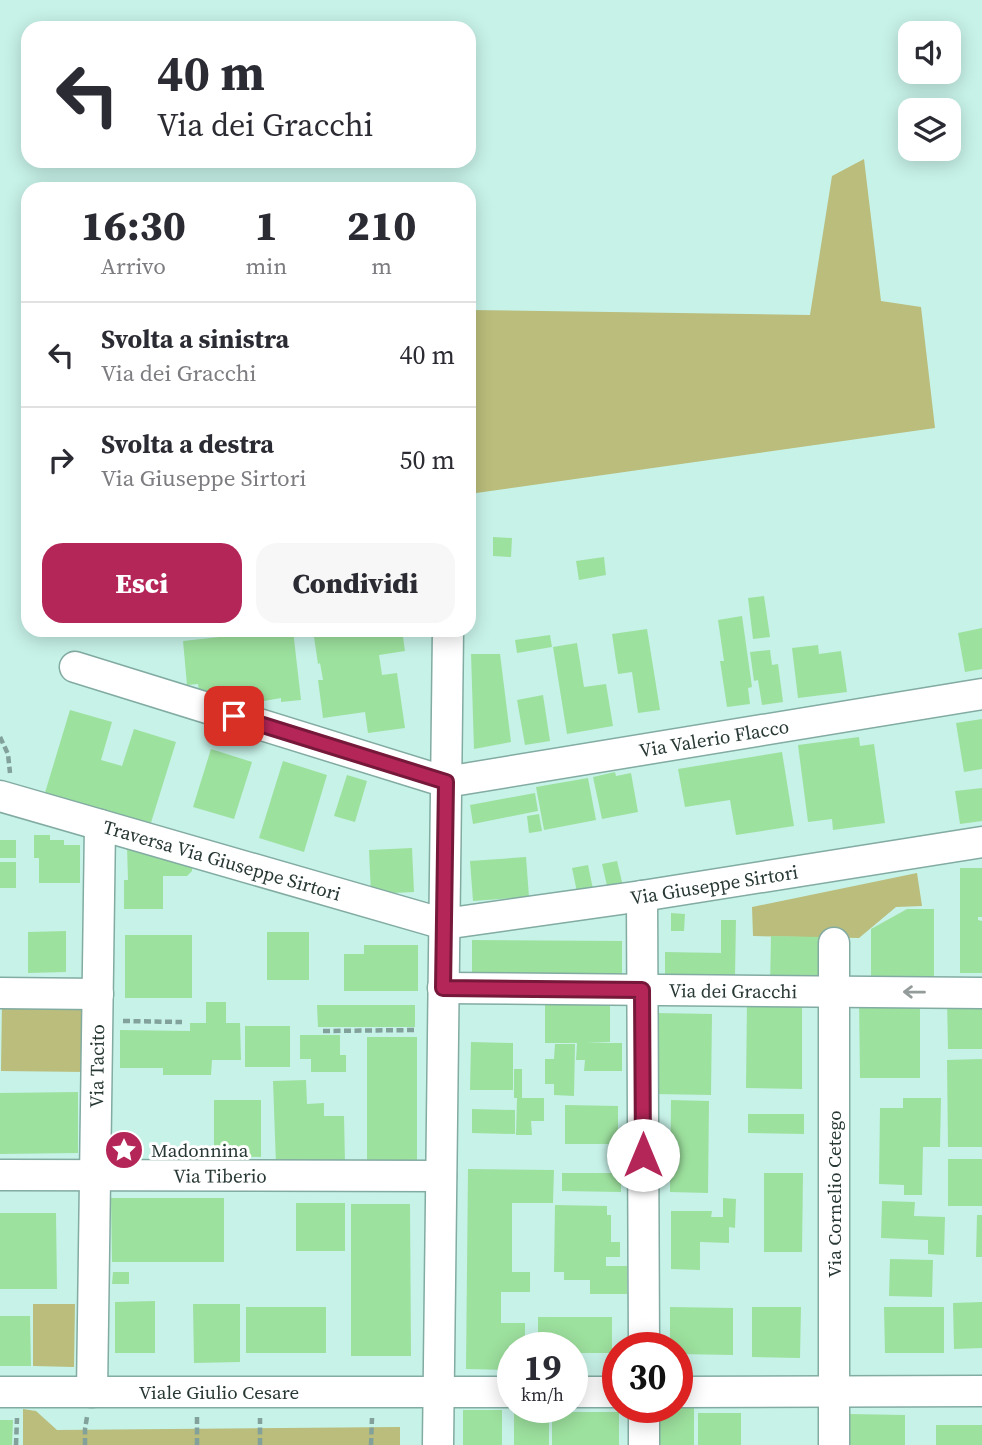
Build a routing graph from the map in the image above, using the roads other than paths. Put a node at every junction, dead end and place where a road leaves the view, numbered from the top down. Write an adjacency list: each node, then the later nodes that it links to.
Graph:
1 (448, 637): 4 (street)
2 (75, 667): 4 (street)
3 (982, 694): 4 (street, Via Valerio Flacco)
4 (446, 782): 9 (street)
5 (0, 796): 6 (street, Traversa Via Giuseppe Sirtori)
6 (100, 825): 9 (street, Traversa Via Giuseppe Sirtori); 16 (street, Via Tacito)
7 (982, 842): 8 (street, Via Giuseppe Sirtori)
8 (642, 896): 9 (street, Via Giuseppe Sirtori); 12 (street)
9 (444, 924): 11 (street)
10 (834, 943): 13 (street, Via Cornelio Cetego)
11 (443, 988): 12 (street, Via dei Gracchi); 19 (street)
12 (642, 990): 13 (street, Via dei Gracchi); 20 (street)
13 (834, 992): 15 (street, Via dei Gracchi, one-way to 13); 27 (street, Via Cornelio Cetego)
14 (0, 993): 16 (street)
15 (982, 993)
16 (98, 1007): 18 (street, Via Tacito)
17 (0, 1175): 18 (street, Via Tiberio)
18 (95, 1175): 19 (street, Via Tiberio); 23 (street, Via Tacito)
19 (441, 1176): 24 (street)
20 (644, 1332)
21 (982, 1391): 27 (street)
22 (0, 1392): 23 (street, Viale Giulio Cesare)
23 (92, 1392): 24 (street, Viale Giulio Cesare)
24 (438, 1392): 25 (street, Viale Giulio Cesare); 29 (street)
25 (497, 1392)
26 (693, 1392): 27 (street)
27 (834, 1392): 31 (street, Via Cornelio Cetego)
28 (644, 1423): 30 (street)
29 (438, 1445)
30 (644, 1445)
31 (834, 1445)

